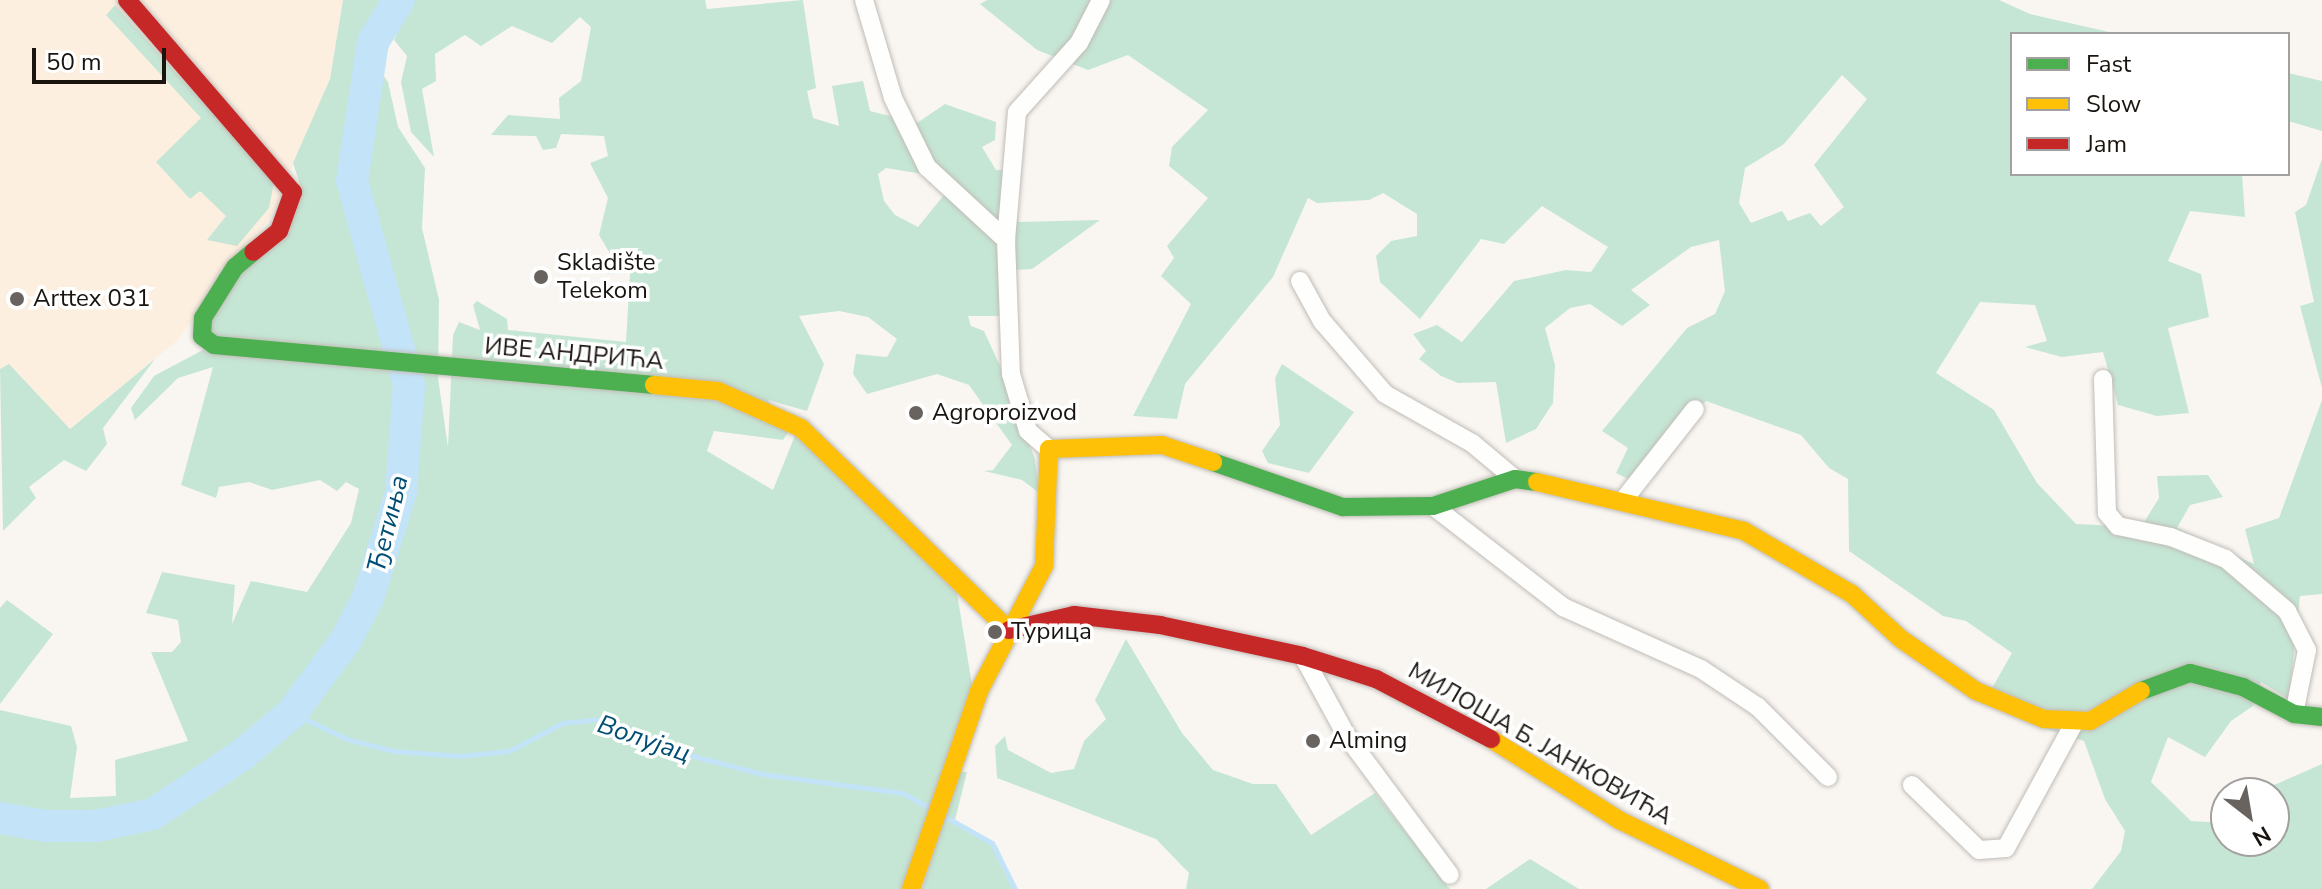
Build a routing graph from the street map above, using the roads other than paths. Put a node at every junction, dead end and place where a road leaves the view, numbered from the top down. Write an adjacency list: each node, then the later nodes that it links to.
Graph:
1 (127, 0): 12 (street, ИВЕ АНДРИЋА)
2 (864, 0): 4 (street)
3 (1101, 0): 4 (street)
4 (1006, 240): 8 (street)
5 (1300, 281): 9 (street)
6 (2103, 379): 14 (street)
7 (1695, 409): 10 (street)
8 (1049, 449): 11 (street); 12 (street)
9 (1515, 479): 10 (street); 11 (street)
10 (1625, 498): 16 (street)
11 (1433, 506): 17 (street)
12 (1009, 630): 13 (street, МИЛОША Б. ЈАНКОВИЋА); 20 (street)
13 (1303, 656): 19 (street); 21 (street, МИЛОША Б. ЈАНКОВИЋА)
14 (2294, 714): 15 (street); 16 (street)
15 (2322, 717)
16 (2073, 725): 18 (street)
17 (1828, 777)
18 (1912, 785)
19 (1450, 875)
20 (911, 889)
21 (1760, 889)

